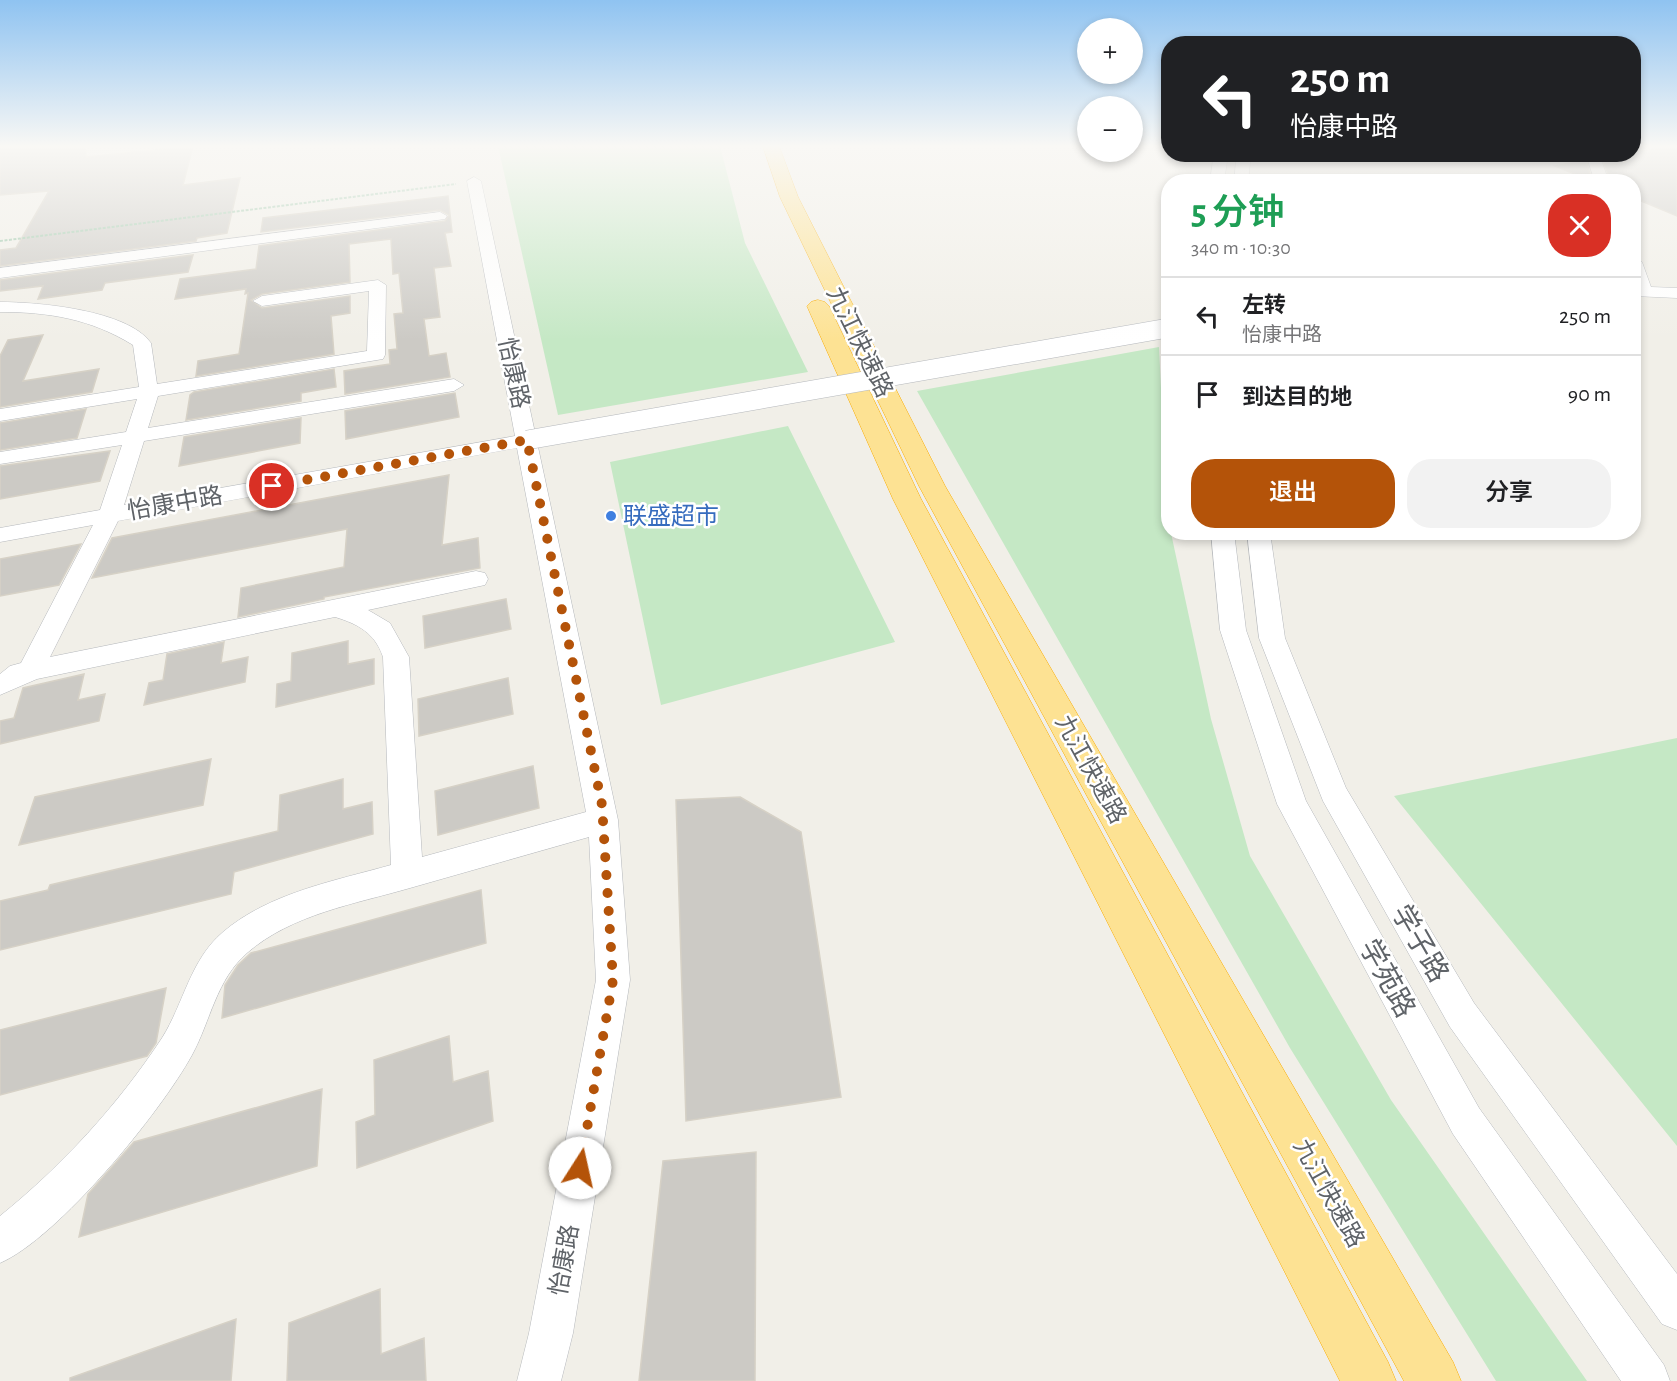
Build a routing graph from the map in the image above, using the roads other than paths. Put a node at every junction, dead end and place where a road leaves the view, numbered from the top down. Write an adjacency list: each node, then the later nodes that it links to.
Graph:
1 (480, 210): 17 (street, 怡康路)
2 (775, 210): 33 (highway, 九江快速路)
3 (796, 210): 34 (highway, 九江快速路)
4 (440, 216): 5 (street)
5 (49, 266): 6 (street); 11 (street)
6 (0, 273)
7 (1641, 292): 8 (street)
8 (1677, 293)
9 (262, 301): 14 (street)
10 (0, 307): 11 (street)
11 (29, 308): 14 (street)
12 (1161, 329): 17 (street, 怡康中路, bridge)
13 (454, 385): 16 (street)
14 (149, 392): 15 (street); 16 (street)
15 (0, 415)
16 (133, 437): 18 (street); 19 (street)
17 (527, 440): 19 (street, 怡康中路); 28 (street, 怡康路)
18 (0, 458)
19 (110, 515): 20 (street, 怡康中路); 25 (street)
20 (0, 535)
21 (1223, 540): 35 (street, 学苑路)
22 (1259, 540): 31 (street, 学子路)
23 (476, 579): 24 (street)
24 (334, 608): 25 (street); 29 (street)
25 (30, 671): 26 (street); 27 (street)
26 (0, 677)
27 (0, 685)
28 (603, 820): 29 (street); 32 (street, 怡康路)
29 (407, 875): 30 (street)
30 (0, 1242)
31 (1677, 1309)
32 (539, 1381)
33 (1369, 1381)
34 (1434, 1381)
35 (1648, 1381)

